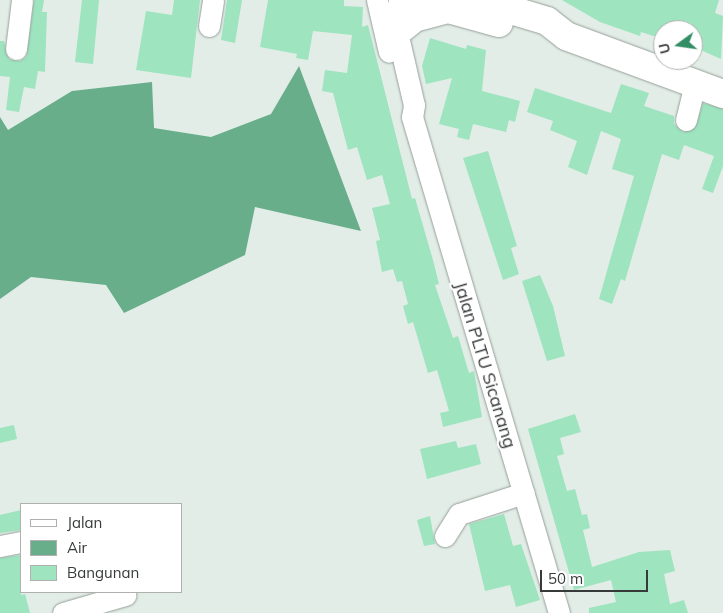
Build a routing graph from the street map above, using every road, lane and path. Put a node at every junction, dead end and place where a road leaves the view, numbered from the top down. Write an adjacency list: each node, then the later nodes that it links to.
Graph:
1 (22, 0): 11 (street)
2 (213, 0): 8 (street)
3 (377, 0): 14 (street, Jalan PLTU Sicanang)
4 (399, 0): 9 (street, Jalan PLTU Sicanang)
5 (416, 0): 7 (highway)
6 (478, 0): 10 (highway)
7 (449, 8): 9 (highway); 10 (highway)
8 (209, 26)
9 (398, 32): 14 (street, Jalan PLTU Sicanang)
10 (566, 36): 12 (highway)
11 (16, 49)
12 (695, 83): 13 (highway); 15 (street)
13 (723, 94)
14 (412, 117): 16 (street, Jalan PLTU Sicanang)
15 (686, 120)
16 (524, 493): 17 (street); 22 (street, Jalan PLTU Sicanang)
17 (445, 536)
18 (20, 542): 19 (street)
19 (0, 546)
20 (125, 595): 21 (street)
21 (63, 613)
22 (559, 613)

